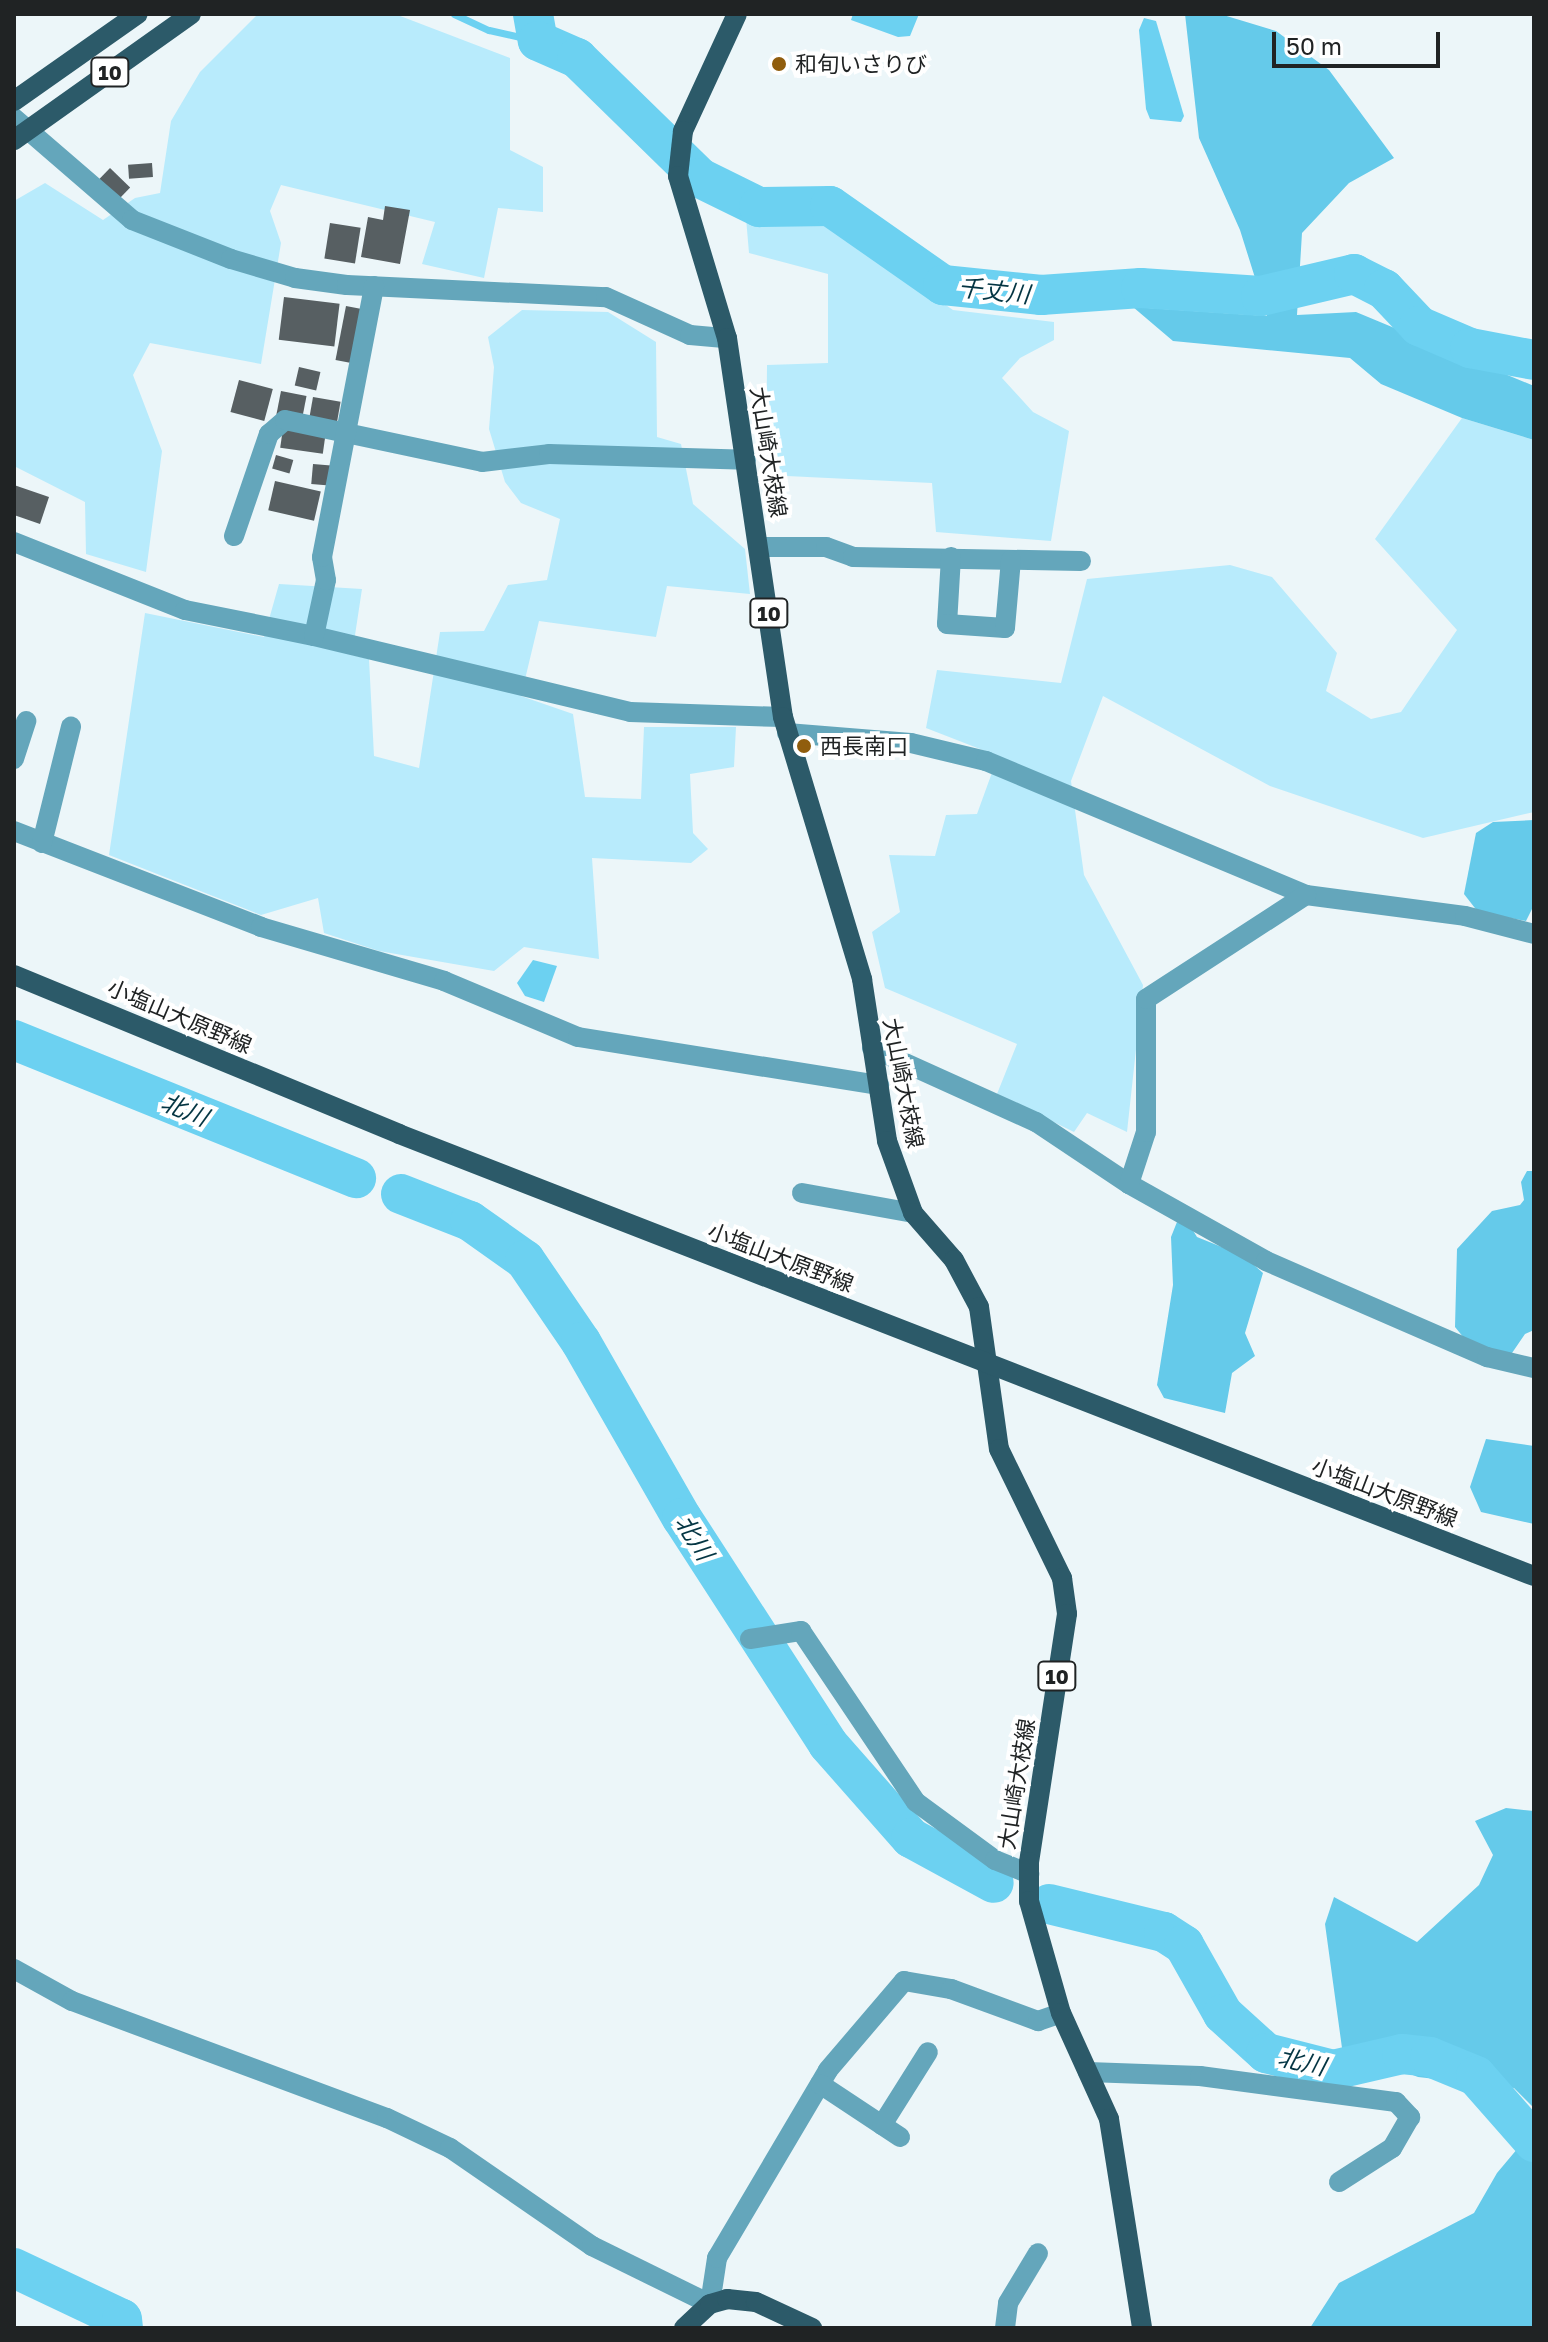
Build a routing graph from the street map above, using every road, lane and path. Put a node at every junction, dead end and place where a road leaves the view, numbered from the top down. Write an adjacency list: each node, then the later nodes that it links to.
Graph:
1 (138, 14): 4 (main road, 10)
2 (191, 14): 5 (main road, 10)
3 (737, 14): 7 (main road, 大山崎大枝線 / 10)
4 (14, 101)
5 (19, 129): 6 (street)
6 (374, 286): 7 (street); 8 (street)
7 (727, 338): 9 (main road, 大山崎大枝線 / 10)
8 (346, 432): 9 (street); 10 (street); 16 (street)
9 (746, 460): 12 (main road, 大山崎大枝線 / 10)
10 (234, 536)
11 (14, 542): 16 (street)
12 (759, 547): 13 (street); 18 (main road, 大山崎大枝線 / 10)
13 (951, 557): 14 (street); 14 (street)
14 (1011, 560): 15 (street)
15 (1081, 561)
16 (314, 636): 18 (street)
17 (26, 721): 20 (street)
18 (785, 725): 23 (street); 26 (main road, 大山崎大枝線 / 10)
19 (71, 727): 22 (street)
20 (14, 759)
21 (14, 831): 22 (street)
22 (42, 843): 27 (street)
23 (1306, 895): 24 (street); 28 (street)
24 (1534, 934)
25 (14, 975): 31 (main road, 小塩山大原野線)
26 (872, 1048): 27 (main road, 大山崎大枝線 / 10); 28 (street)
27 (879, 1085): 30 (main road, 大山崎大枝線 / 10)
28 (1129, 1184): 32 (street)
29 (802, 1193): 30 (street)
30 (913, 1213): 31 (main road, 大山崎大枝線 / 10)
31 (991, 1365): 33 (main road, 小塩山大原野線); 35 (main road, 大山崎大枝線 / 10)
32 (1534, 1368)
33 (1534, 1576)
34 (750, 1639): 35 (street)
35 (1029, 1874): 37 (main road, 大山崎大枝線 / 10)
36 (14, 1969): 45 (street)
37 (1061, 2013): 39 (main road, 大山崎大枝線 / 10); 40 (street)
38 (928, 2052): 41 (street)
39 (1088, 2072): 43 (street); 49 (main road, 大山崎大枝線 / 10)
40 (820, 2084): 41 (street); 45 (street)
41 (882, 2125): 42 (street)
42 (900, 2137)
43 (1339, 2182)
44 (1038, 2253): 48 (street)
45 (710, 2304): 46 (main road); 47 (main road)
46 (684, 2328)
47 (812, 2328)
48 (1005, 2328)
49 (1142, 2328)

